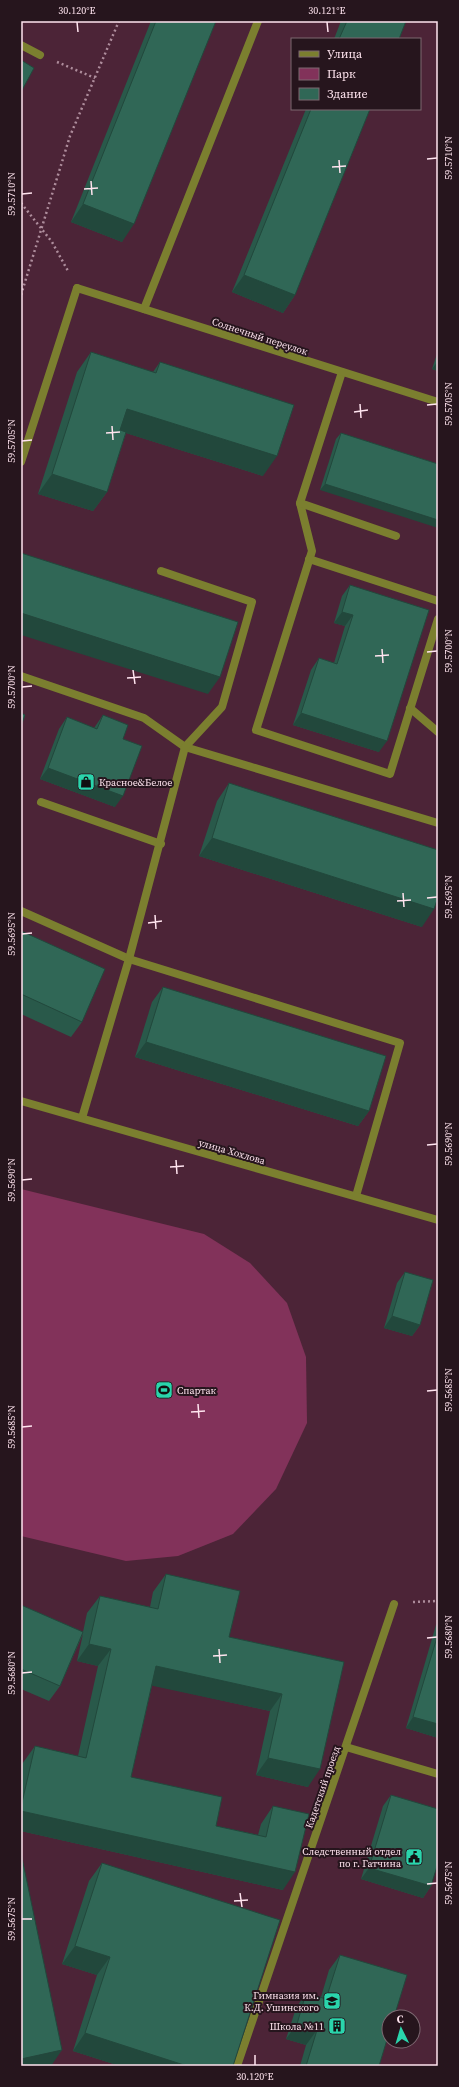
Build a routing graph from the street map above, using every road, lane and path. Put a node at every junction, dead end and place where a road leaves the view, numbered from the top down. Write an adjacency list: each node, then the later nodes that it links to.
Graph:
1 (119, 21): 5 (path)
2 (258, 21): 10 (street)
3 (21, 45): 4 (street)
4 (40, 55): 5 (path)
5 (95, 78): 7 (path)
6 (21, 203): 7 (path)
7 (41, 227): 8 (path); 9 (path)
8 (77, 288): 10 (street, Солнечный переулок); 13 (street)
9 (21, 295)
10 (144, 309): 11 (street, Солнечный переулок)
11 (342, 372): 12 (street, Солнечный переулок); 14 (street)
12 (438, 402)
13 (21, 462)
14 (300, 503): 15 (street); 16 (street)
15 (396, 536)
16 (309, 559): 18 (street); 21 (street)
17 (161, 571): 23 (street)
18 (438, 601)
19 (438, 619): 21 (street)
20 (21, 676): 23 (street)
21 (410, 708): 22 (street)
22 (438, 732)
23 (185, 747): 25 (street); 26 (street)
24 (41, 802): 26 (street)
25 (438, 823)
26 (161, 844): 28 (street)
27 (21, 911): 28 (street)
28 (129, 959): 30 (street); 31 (street)
29 (21, 1100): 30 (street, улица Хохлова)
30 (82, 1118): 31 (street, улица Хохлова)
31 (356, 1196): 32 (street, улица Хохлова)
32 (438, 1220)
33 (438, 1601): 34 (path)
34 (394, 1604): 35 (street, Кадетский проезд)
35 (346, 1747): 36 (street); 37 (street, Кадетский проезд)
36 (438, 1774)
37 (238, 2066)

